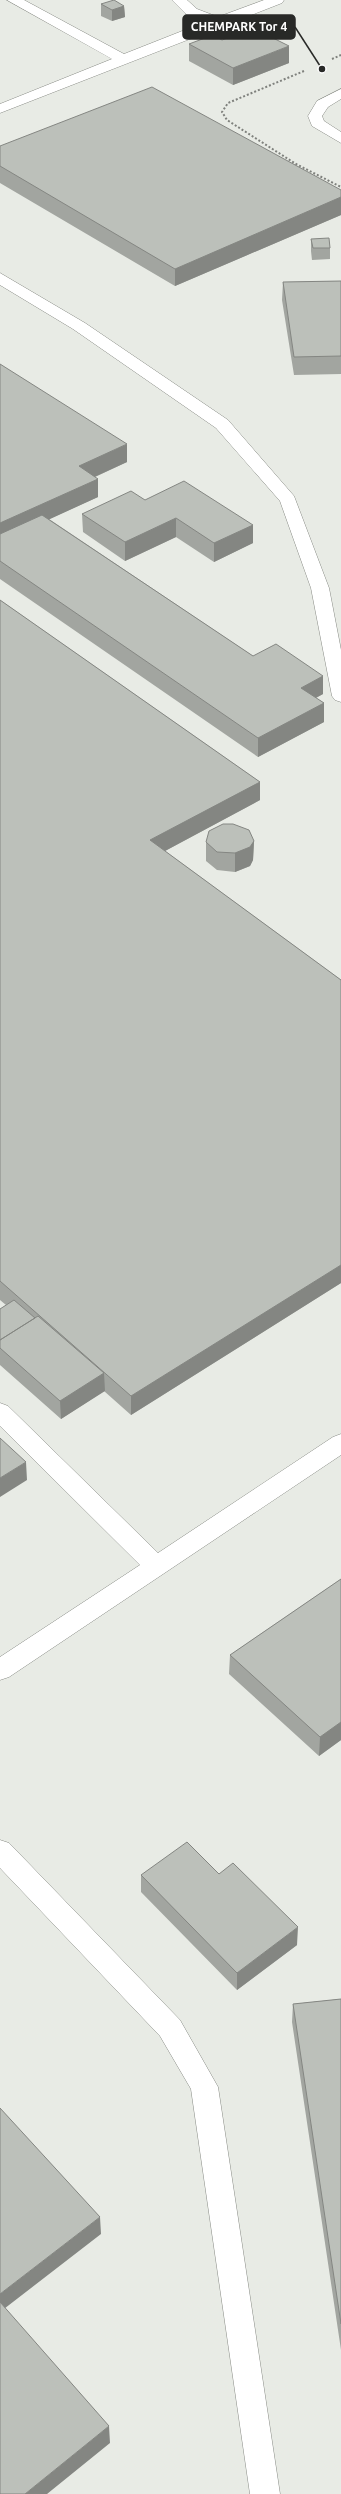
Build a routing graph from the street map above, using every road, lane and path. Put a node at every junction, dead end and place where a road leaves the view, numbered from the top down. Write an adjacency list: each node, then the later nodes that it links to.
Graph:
1 (14, 0): 5 (street)
2 (179, 0): 4 (street)
3 (277, 0): 4 (street)
4 (217, 22): 5 (street)
5 (123, 59): 7 (street)
6 (341, 92): 8 (street)
7 (0, 109)
8 (341, 139)
9 (0, 278): 10 (street)
10 (341, 696)
11 (0, 1412): 13 (street)
12 (341, 1443): 13 (street)
13 (156, 1566): 14 (street)
14 (0, 1670)
15 (0, 1851): 16 (street)
16 (265, 2494)

